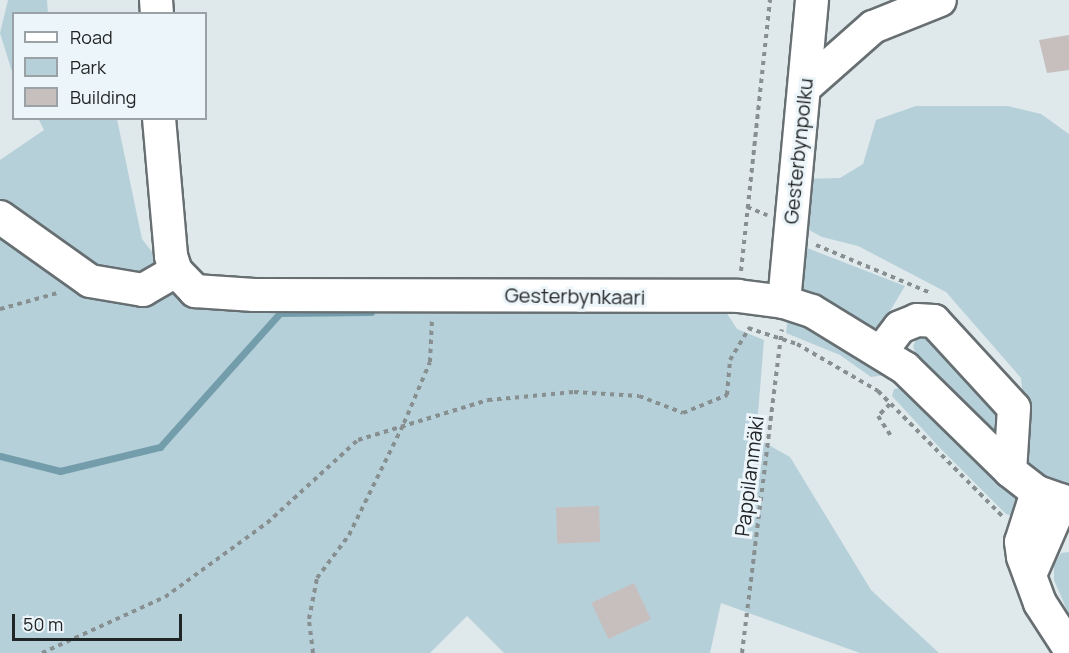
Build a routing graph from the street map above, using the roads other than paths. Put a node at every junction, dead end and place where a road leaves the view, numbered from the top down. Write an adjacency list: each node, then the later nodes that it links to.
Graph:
1 (812, 0): 3 (street, Gesterbynpolku)
2 (940, 0): 3 (street)
3 (805, 87): 7 (street, Gesterbynpolku)
4 (159, 120): 6 (street)
5 (0, 217): 6 (street)
6 (176, 271): 7 (street, Gesterbynkaari)
7 (784, 302): 8 (street, Gesterbynkaari)
8 (880, 352): 9 (street, Gesterbynkaari); 9 (street)
9 (1010, 471): 10 (street, Gesterbynkaari)
10 (1056, 499): 11 (street); 11 (street)
11 (1030, 575): 12 (street)
12 (1069, 648)

